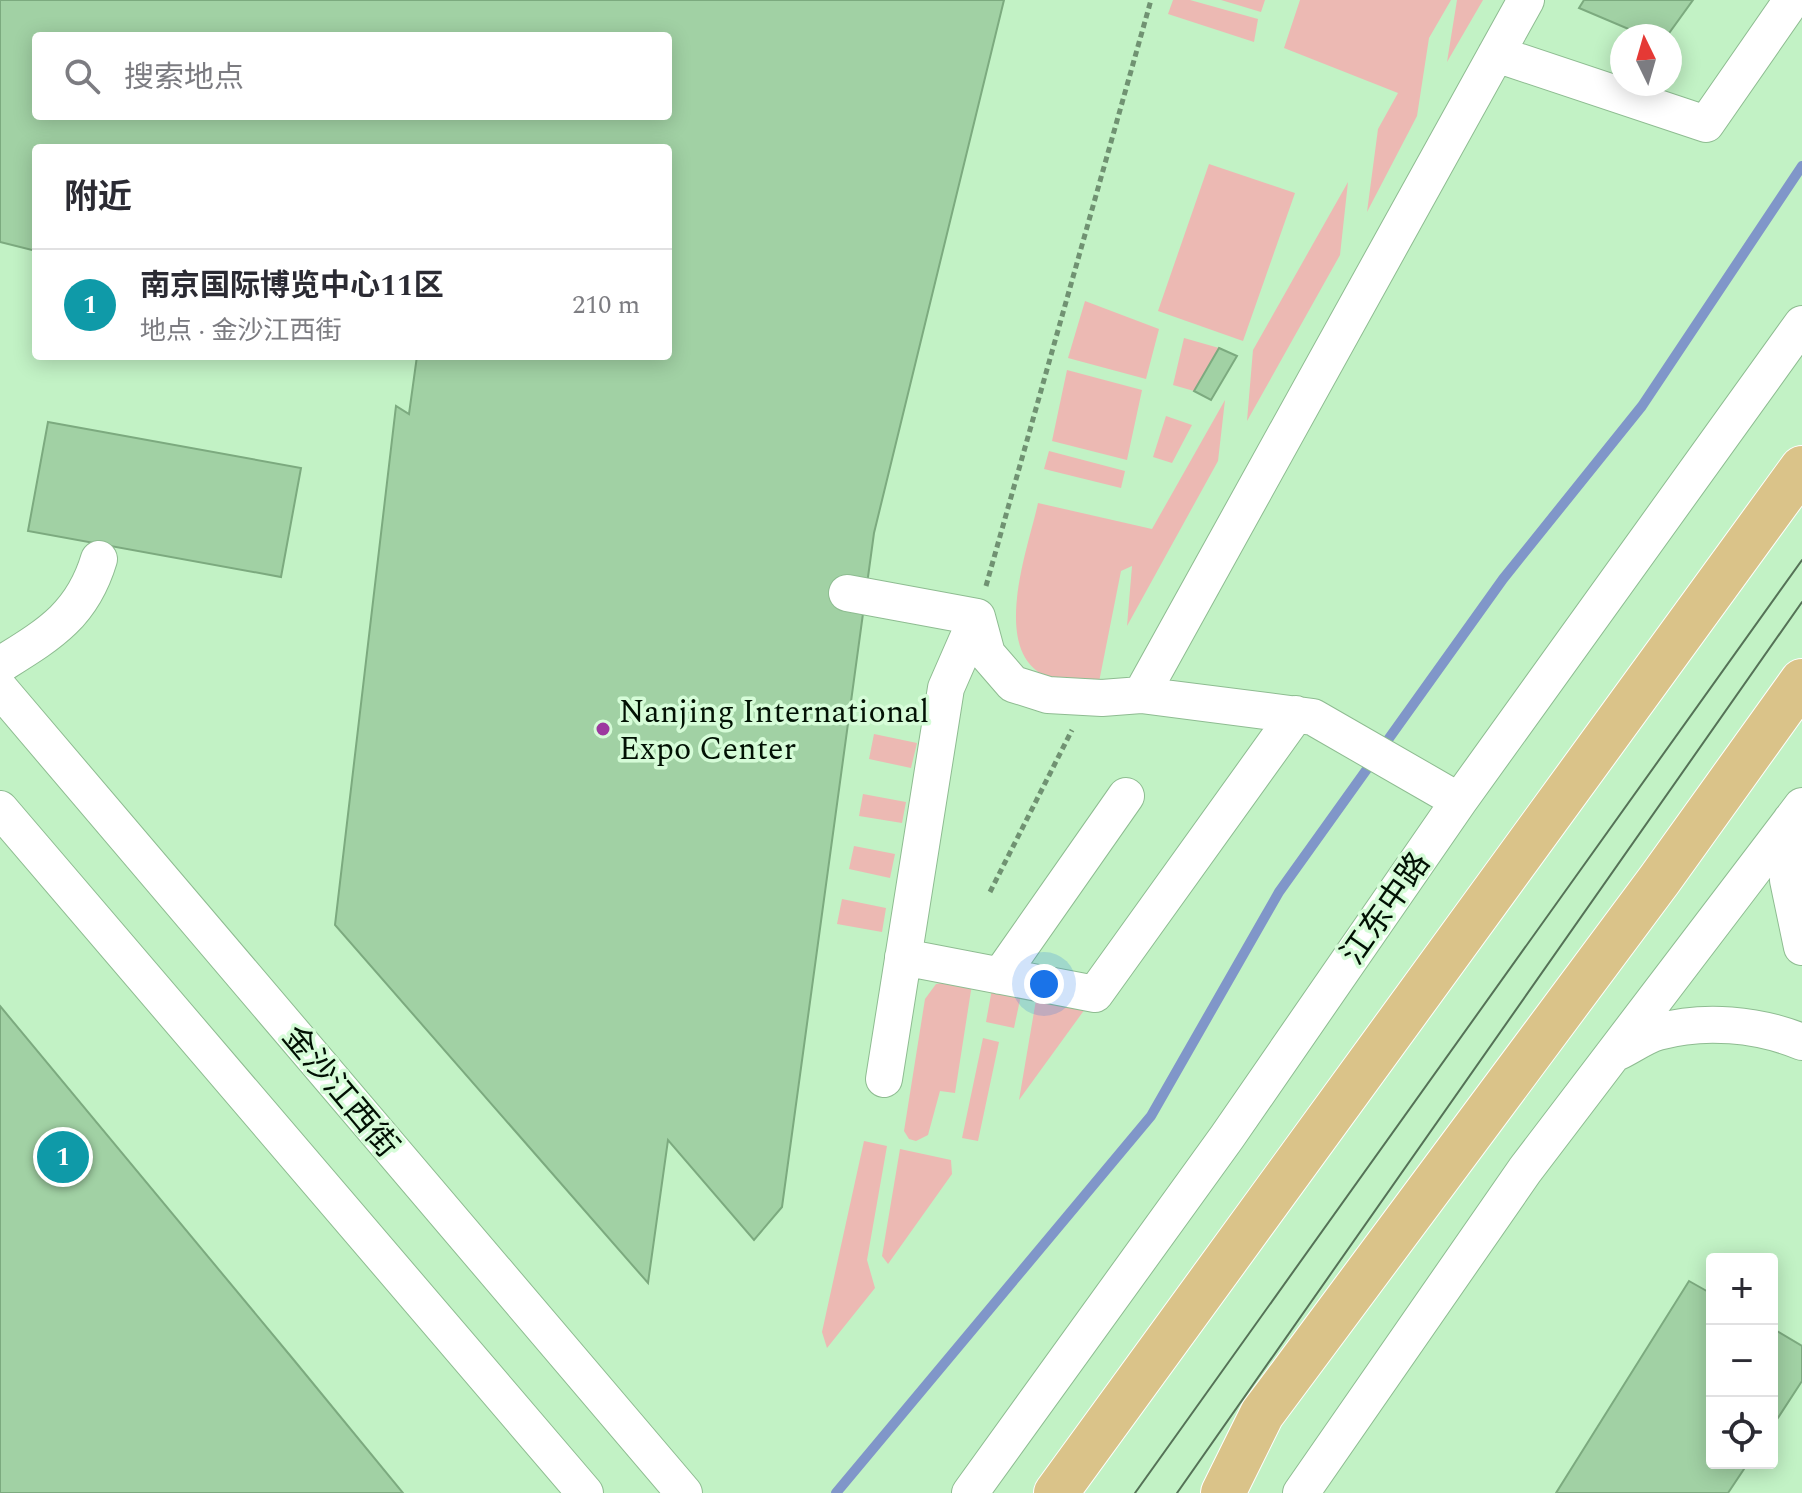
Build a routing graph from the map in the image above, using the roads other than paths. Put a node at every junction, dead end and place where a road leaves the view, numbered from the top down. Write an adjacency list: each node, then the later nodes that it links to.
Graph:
1 (1526, 0): 3 (street)
2 (1792, 0): 3 (street)
3 (1496, 54): 12 (street)
4 (1802, 324): 15 (street, 江东中路)
5 (1802, 468): 27 (main road)
6 (99, 559): 9 (street)
7 (847, 593): 8 (street)
8 (977, 617): 12 (street); 19 (street)
9 (0, 665)
10 (1802, 681): 28 (main road)
11 (0, 689): 25 (street, 金沙江西街)
12 (1141, 695): 13 (street)
13 (1296, 714): 15 (street); 20 (street)
14 (1126, 796): 20 (street)
15 (1459, 801): 26 (street, 江东中路)
16 (0, 809): 24 (street)
17 (1796, 813): 18 (street); 22 (street)
18 (1802, 947)
19 (903, 957): 20 (street); 23 (street)
20 (1000, 976)
21 (1802, 1042): 22 (street)
22 (1610, 1057): 29 (street)
23 (884, 1079)
24 (585, 1493)
25 (684, 1493)
26 (970, 1493)
27 (1056, 1493)
28 (1223, 1493)
29 (1301, 1493)

